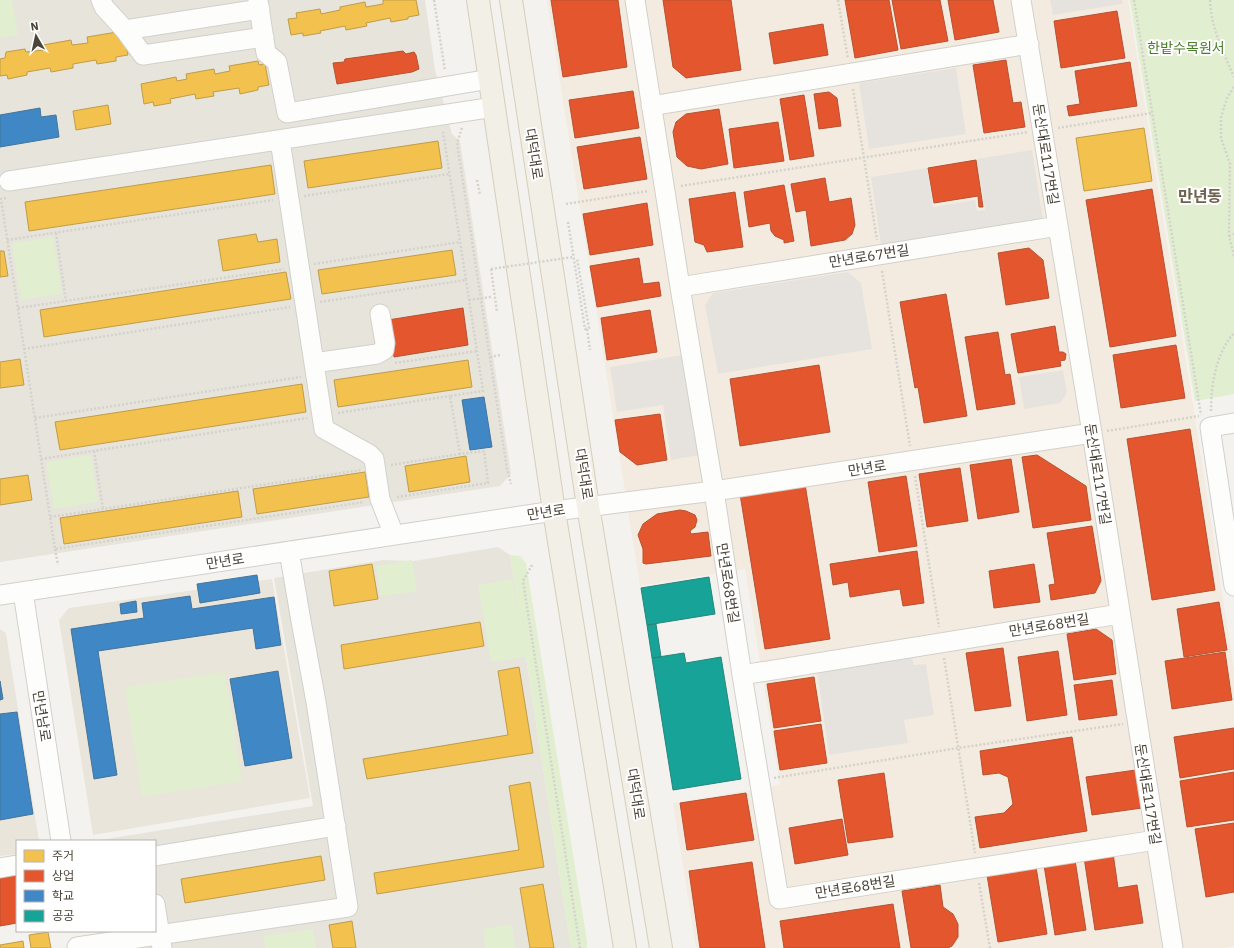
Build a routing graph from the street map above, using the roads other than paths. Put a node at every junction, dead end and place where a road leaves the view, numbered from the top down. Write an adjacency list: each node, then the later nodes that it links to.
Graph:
1 (101, 0): 7 (street)
2 (478, 0): 10 (main road)
3 (511, 0): 22 (main road, 대덕대로)
4 (635, 0): 11 (street)
5 (1021, 0): 9 (street, 둔산대로117번길)
6 (259, 5): 7 (street); 8 (street)
7 (125, 30): 8 (street)
8 (264, 37): 10 (street)
9 (1029, 44): 11 (street); 15 (street, 둔산대로117번길)
10 (490, 79): 12 (main road)
11 (651, 106): 16 (street)
12 (494, 107): 13 (street); 23 (main road)
13 (280, 140): 14 (street); 18 (street)
14 (9, 181)
15 (1058, 226): 16 (street, 만년로67번길); 20 (street, 둔산대로117번길)
16 (680, 287): 21 (street)
17 (380, 314): 18 (street)
18 (315, 369): 24 (street)
19 (1234, 423): 26 (street)
20 (1092, 433): 21 (street, 만년로); 29 (street, 둔산대로117번길)
21 (714, 491): 22 (street, 만년로); 30 (street, 만년로68번길)
22 (588, 506): 23 (street, 만년로); 41 (main road, 대덕대로)
23 (554, 510): 24 (street, 만년로); 40 (main road)
24 (394, 535): 25 (street, 만년로)
25 (289, 551): 27 (street, 만년로); 31 (street)
26 (1234, 586)
27 (23, 592): 28 (street, 만년로); 32 (street, 만년남로)
28 (0, 595)
29 (1120, 614): 30 (street, 만년로68번길); 33 (street, 둔산대로117번길)
30 (742, 675): 33 (street, 만년로68번길)
31 (336, 826): 34 (street); 39 (street)
32 (61, 840)
33 (1156, 840): 42 (street, 둔산대로117번길)
34 (156, 856)
35 (16, 865): 36 (street)
36 (0, 868)
37 (156, 910): 39 (street)
38 (76, 942): 39 (street)
39 (161, 942)
40 (625, 948)
41 (661, 948)
42 (1173, 948)

